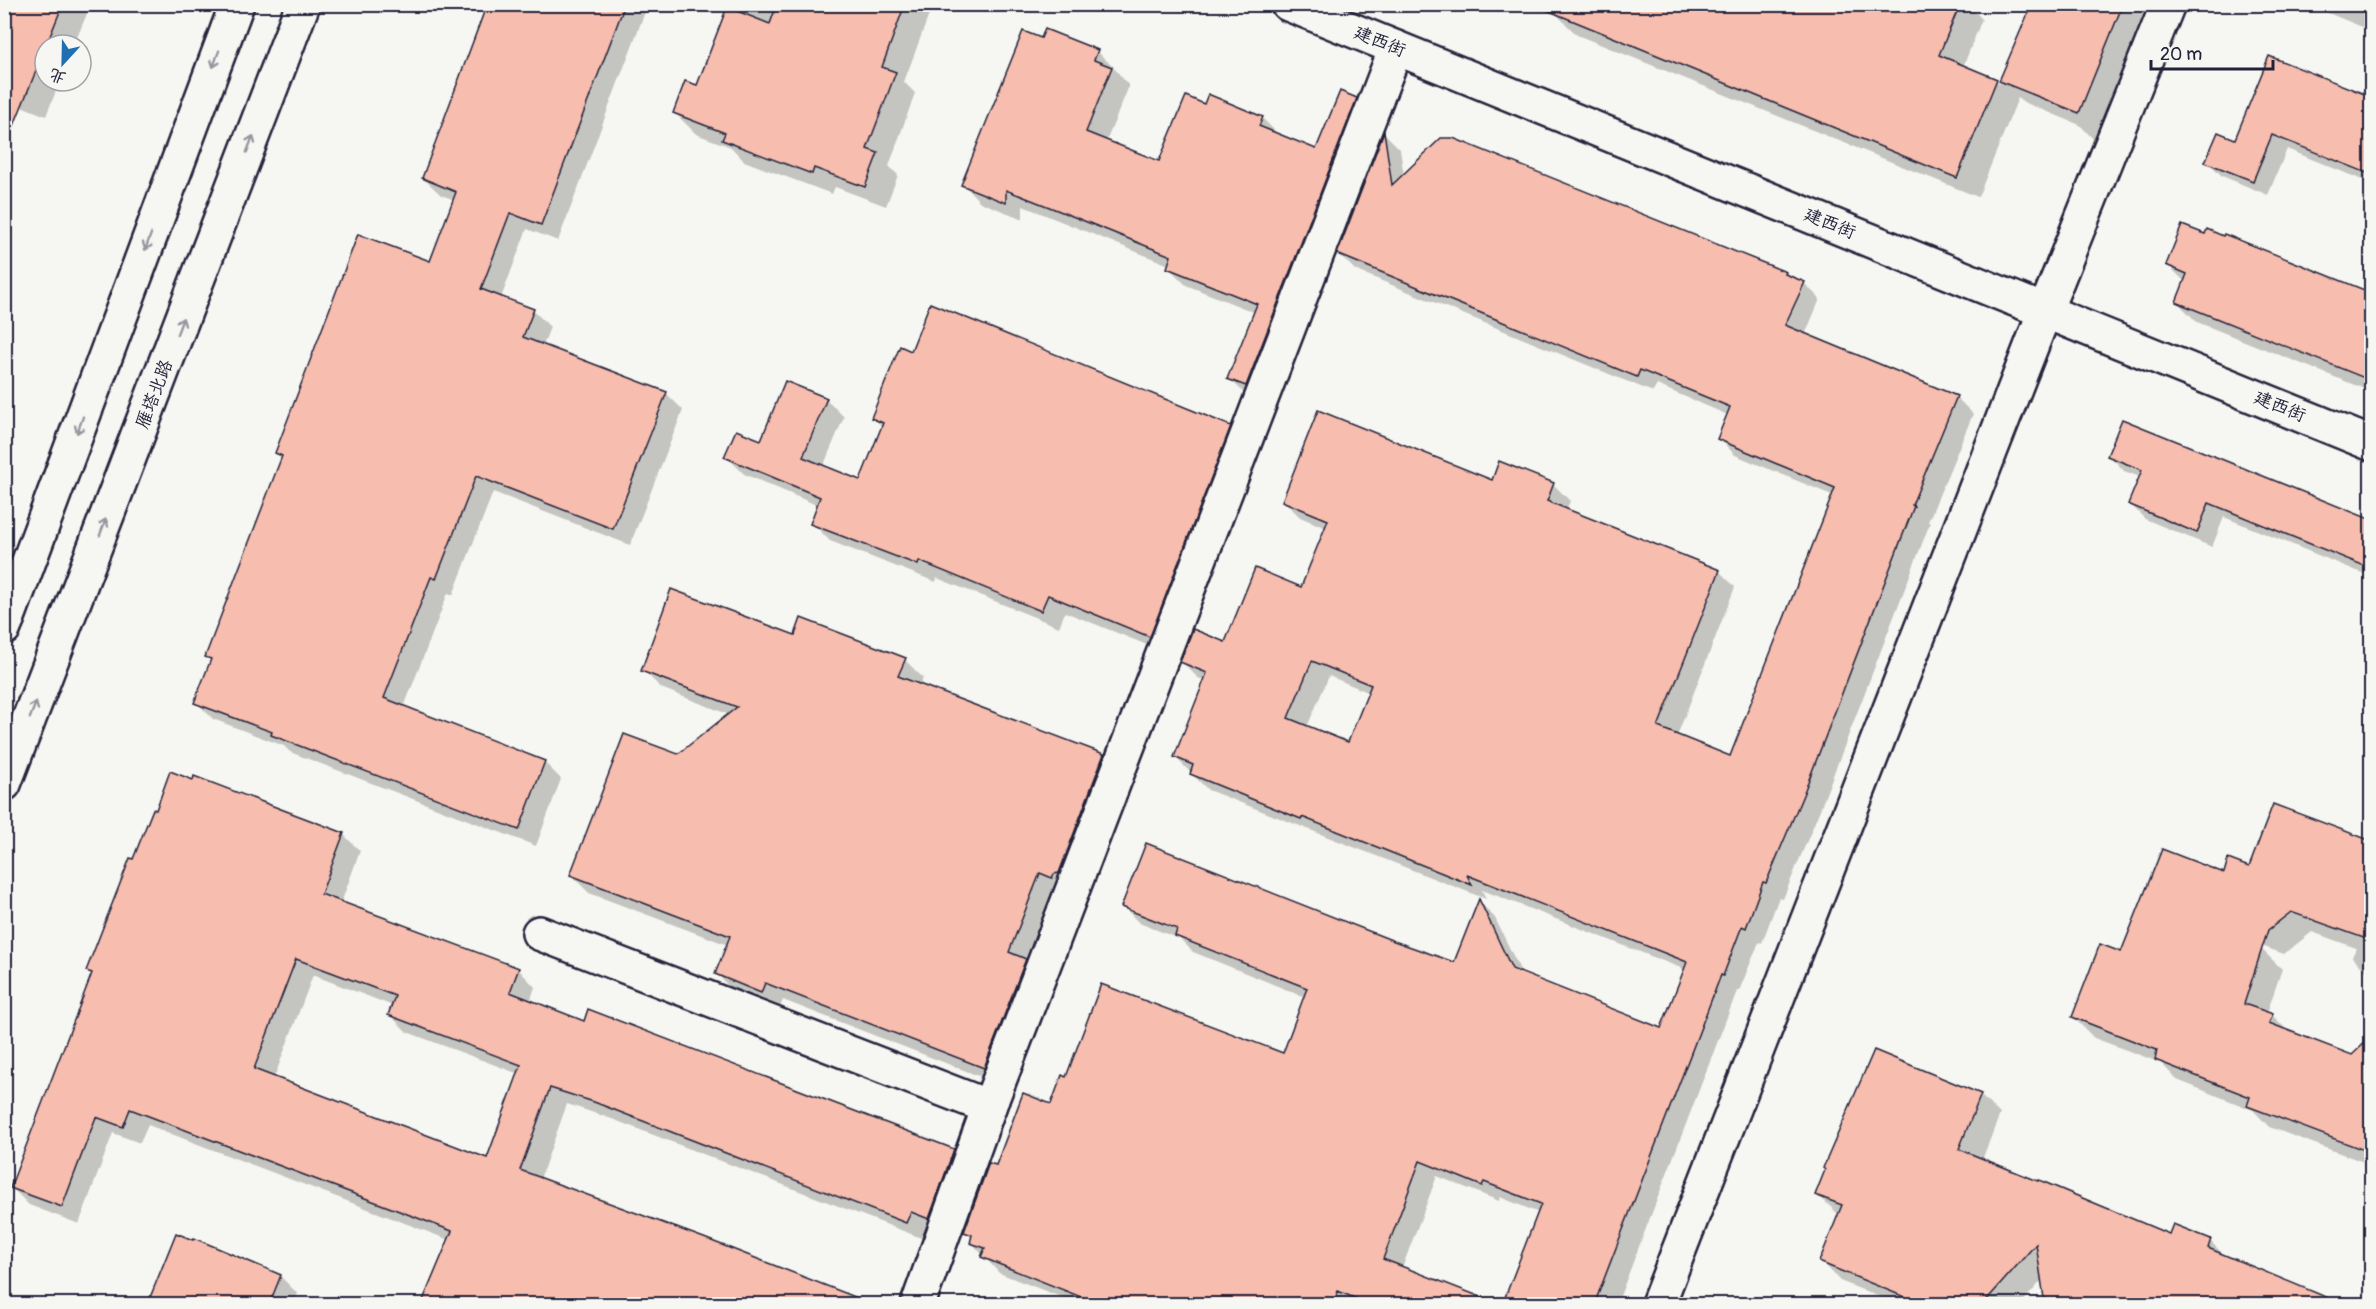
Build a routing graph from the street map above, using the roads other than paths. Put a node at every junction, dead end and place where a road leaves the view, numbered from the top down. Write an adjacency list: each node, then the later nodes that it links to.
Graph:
1 (237, 4): 8 (street, one-way to 8)
2 (303, 4): 9 (street, 雁塔北路, one-way to 2)
3 (1288, 4): 5 (street, 建西街)
4 (2168, 4): 6 (street)
5 (1396, 48): 6 (street, 建西街); 11 (street)
6 (2045, 311): 7 (street, 建西街); 13 (street)
7 (2372, 444)
8 (4, 628)
9 (4, 784)
10 (539, 933): 11 (street)
11 (989, 1107): 12 (street)
12 (918, 1305)
13 (1658, 1305)

